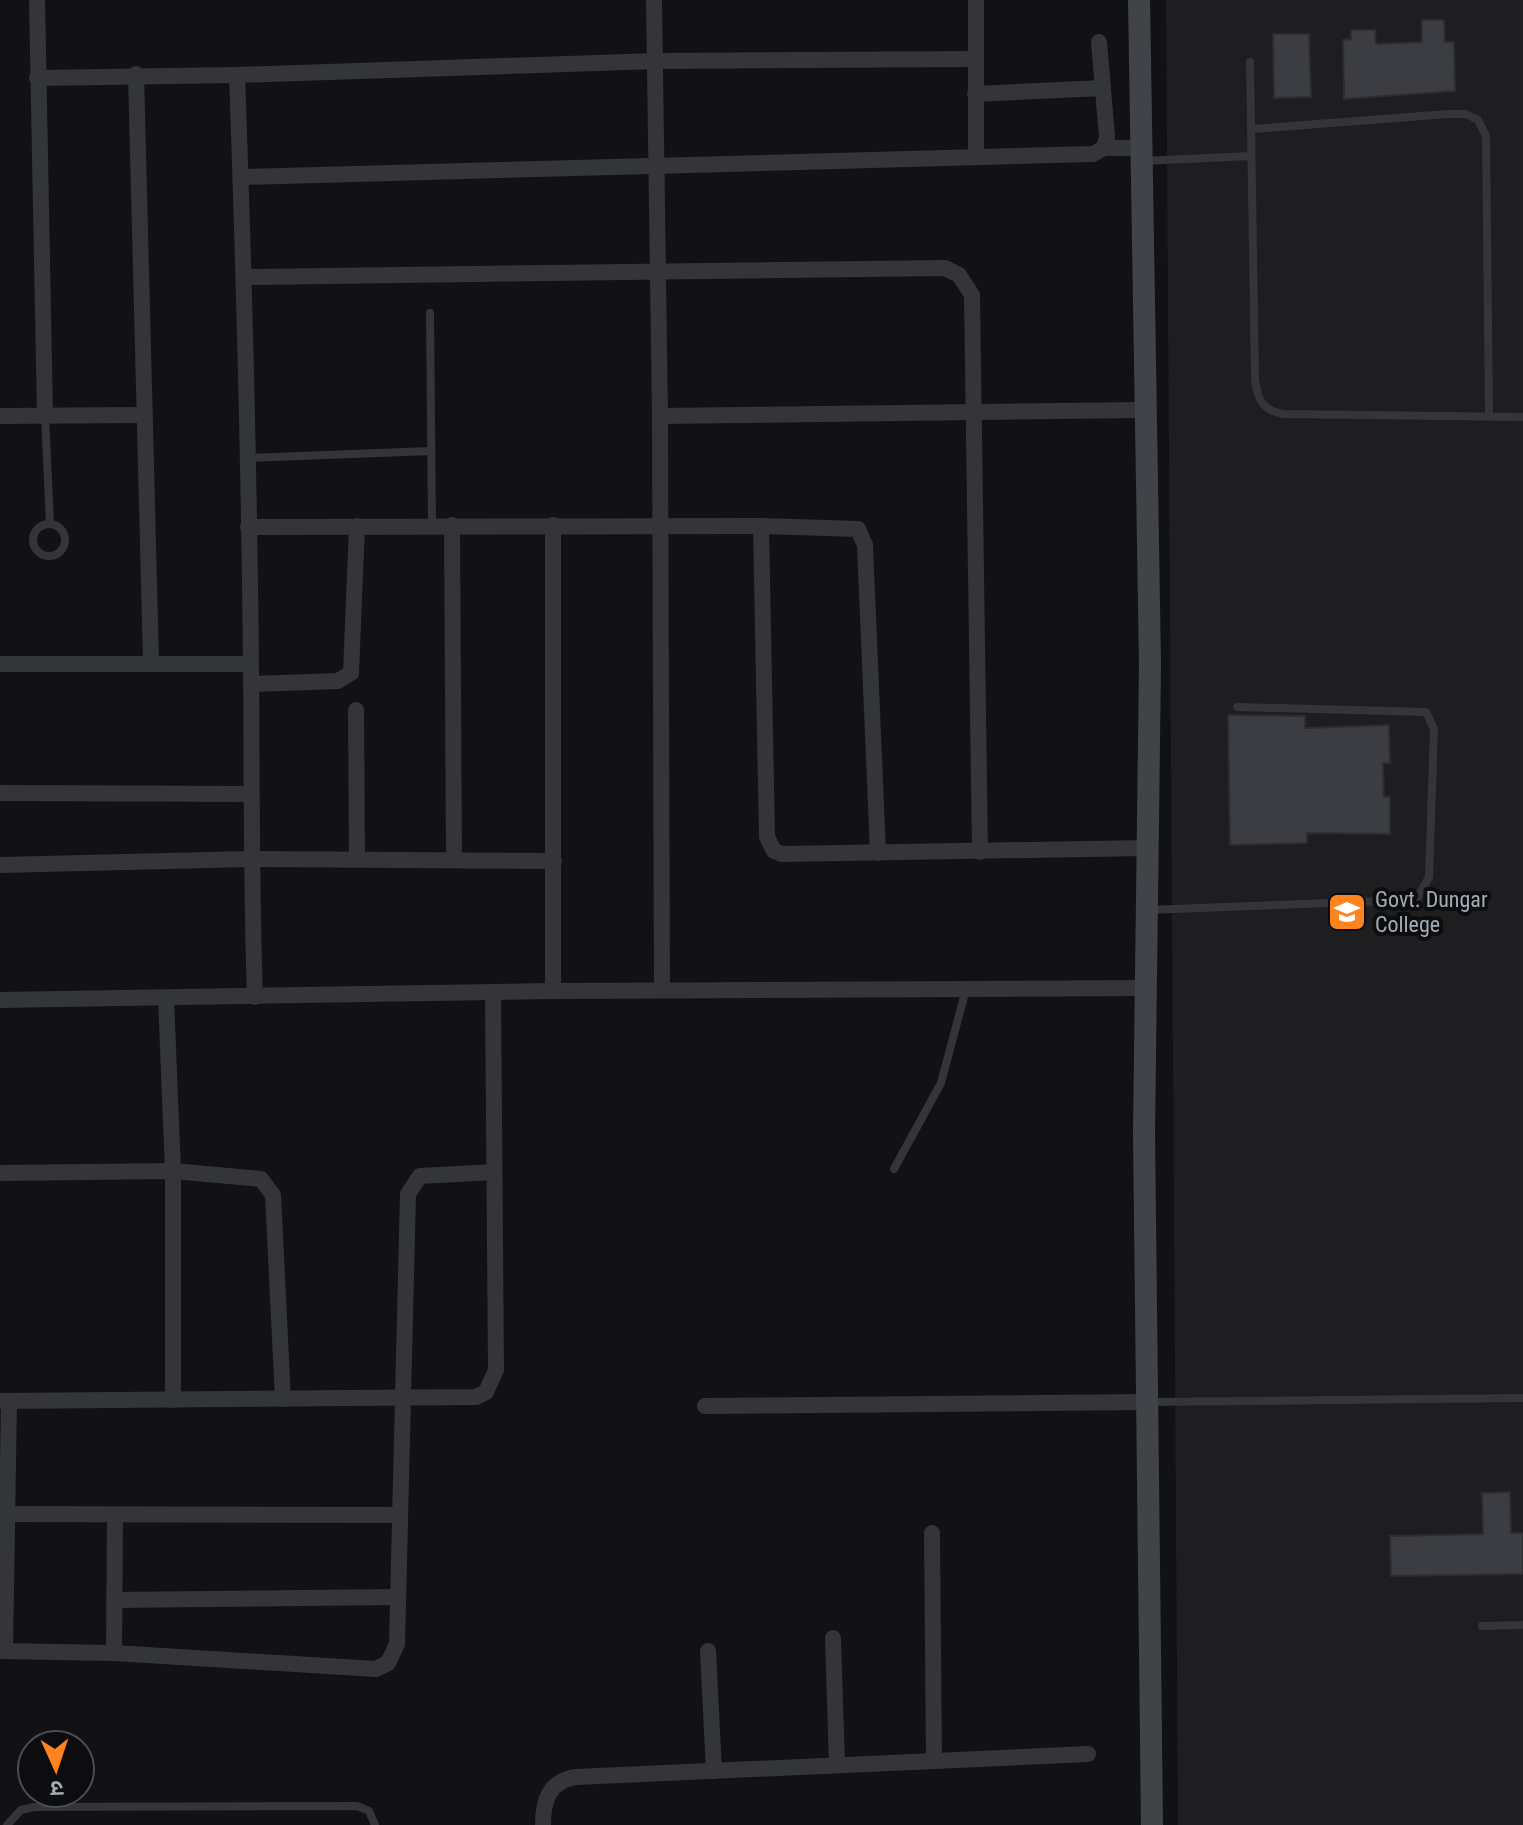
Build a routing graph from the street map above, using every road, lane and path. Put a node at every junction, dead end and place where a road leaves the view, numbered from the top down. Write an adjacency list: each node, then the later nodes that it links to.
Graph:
1 (37, 0): 11 (street)
2 (654, 0): 7 (street)
3 (976, 0): 6 (street)
4 (1139, 0): 16 (street)
5 (1099, 42): 12 (street)
6 (975, 59): 7 (street); 13 (street)
7 (656, 61): 10 (street); 19 (street)
8 (1250, 62): 14 (lane)
9 (136, 74): 10 (street); 11 (street); 26 (street)
10 (237, 75): 20 (street)
11 (37, 78): 28 (street)
12 (1103, 88): 13 (street); 15 (street)
13 (975, 94): 17 (street)
14 (1252, 129): 18 (lane); 30 (lane)
15 (1104, 148): 16 (street); 17 (street)
16 (1141, 154): 18 (lane); 24 (street)
17 (976, 156): 19 (street)
18 (1250, 156): 30 (lane)
19 (656, 166): 20 (street); 21 (street)
20 (241, 177): 22 (street)
21 (657, 269): 22 (street); 25 (street); 29 (street)
22 (245, 277): 33 (street)
23 (430, 313): 32 (lane)
24 (1143, 410): 25 (street); 50 (street)
25 (976, 411): 29 (street); 51 (street)
26 (143, 415): 28 (street); 42 (street)
27 (0, 416): 28 (street)
28 (45, 416): 34 (lane)
29 (660, 416): 39 (street)
30 (1489, 416): 31 (lane)
31 (1523, 417)
32 (431, 451): 33 (lane); 35 (lane)
33 (247, 458): 41 (street)
34 (50, 524): 34 (lane)
35 (432, 525): 36 (street); 38 (street)
36 (452, 525): 37 (street); 54 (street)
37 (553, 525): 39 (street); 56 (street)
38 (357, 526): 41 (street); 45 (street)
39 (659, 526): 40 (street); 61 (street)
40 (761, 526): 52 (street); 52 (street)
41 (248, 527): 44 (street)
42 (151, 662): 43 (street); 44 (street)
43 (0, 664)
44 (251, 664): 45 (street)
45 (251, 684): 49 (street)
46 (1237, 707): 58 (lane)
47 (356, 710): 53 (street)
48 (0, 793): 49 (street)
49 (249, 794): 55 (street)
50 (1146, 848): 51 (street); 58 (street)
51 (980, 852): 52 (street)
52 (878, 853)
53 (357, 858): 54 (street); 55 (street)
54 (454, 858): 56 (street)
55 (250, 859): 57 (street); 64 (street)
56 (554, 861): 62 (street)
57 (0, 865)
58 (1147, 910): 60 (street)
59 (966, 988): 60 (street); 61 (street); 67 (lane)
60 (1145, 988): 76 (street)
61 (662, 990): 62 (street)
62 (553, 991): 63 (street)
63 (493, 992): 64 (street); 69 (street)
64 (255, 997): 65 (street)
65 (166, 998): 66 (street); 68 (street)
66 (0, 1000)
67 (894, 1169)
68 (173, 1171): 70 (street); 73 (street); 74 (street)
69 (494, 1172): 71 (street); 71 (street)
70 (0, 1173)
71 (401, 1397): 73 (street); 80 (street)
72 (1523, 1398): 76 (lane)
73 (283, 1399): 74 (street)
74 (173, 1400): 75 (street)
75 (5, 1401): 78 (street)
76 (1148, 1402): 77 (street); 97 (street)
77 (705, 1406)
78 (4, 1514): 79 (street); 87 (street)
79 (115, 1515): 80 (street); 83 (street)
80 (399, 1515): 82 (street)
81 (932, 1533): 91 (street)
82 (398, 1597): 83 (street); 89 (street)
83 (114, 1600): 89 (street)
84 (1523, 1625): 85 (lane)
85 (1482, 1626)
86 (833, 1638): 92 (street)
87 (3, 1651): 89 (street)
88 (708, 1651): 93 (street)
89 (114, 1653)
90 (1088, 1754): 91 (street)
91 (934, 1761): 92 (street)
92 (837, 1765): 93 (street)
93 (714, 1771): 96 (street)
94 (7, 1825): 95 (lane)
95 (375, 1825)
96 (543, 1825)
97 (1152, 1825)

